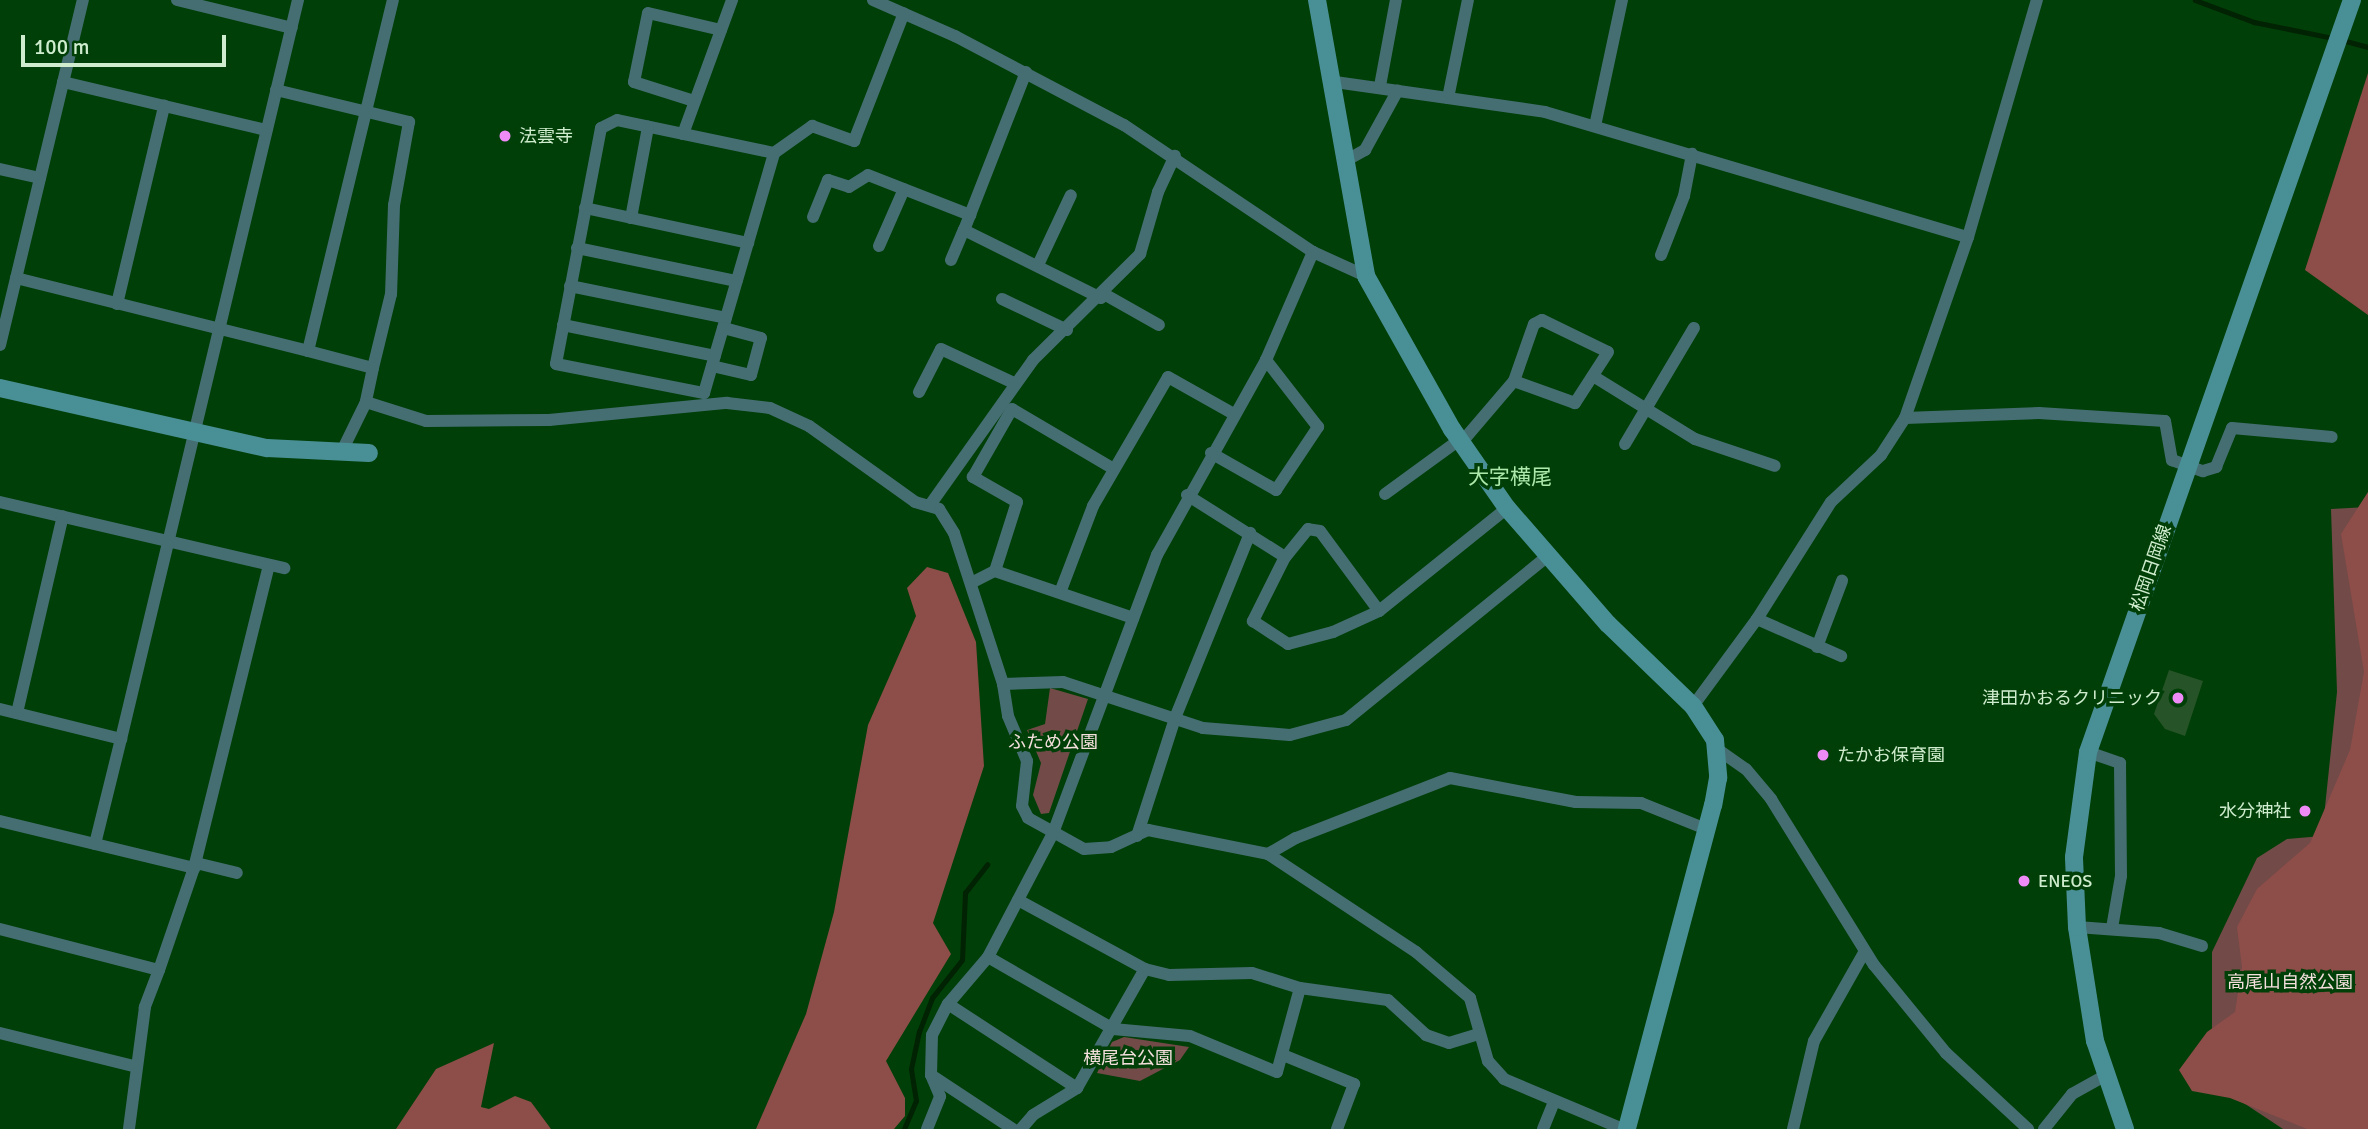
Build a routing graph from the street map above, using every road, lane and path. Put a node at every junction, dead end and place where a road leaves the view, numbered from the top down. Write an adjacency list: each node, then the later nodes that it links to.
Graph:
1 (83, 0): 19 (street)
2 (177, 0): 16 (street)
3 (298, 0): 16 (street)
4 (393, 0): 27 (street)
5 (732, 0): 17 (street)
6 (873, 0): 14 (street)
7 (1317, 0): 20 (street)
8 (1396, 0): 21 (street)
9 (1468, 0): 24 (street)
10 (1622, 0): 28 (street)
11 (2037, 0): 45 (street)
12 (2341, 0): 15 (street, 松岡日岡線)
13 (2352, 0): 15 (street, 松岡日岡線)
14 (898, 7): 18 (street); 32 (street)
15 (2344, 22): 88 (street, 松岡日岡線)
16 (292, 28): 22 (street)
17 (721, 30): 25 (street); 25 (street)
18 (1026, 72): 34 (street); 41 (street)
19 (63, 82): 26 (street); 37 (street)
20 (1335, 82): 21 (street); 35 (street)
21 (1380, 86): 23 (street)
22 (276, 90): 27 (street); 30 (street)
23 (1398, 90): 24 (street); 35 (street)
24 (1448, 98): 28 (street)
25 (694, 102): 31 (street)
26 (164, 106): 30 (street); 59 (street)
27 (366, 111): 67 (street); 70 (street)
28 (1595, 126): 33 (street)
29 (648, 127): 31 (street); 40 (street); 43 (street)
30 (266, 130): 64 (street)
31 (682, 134): 32 (street)
32 (774, 153): 46 (street)
33 (1692, 154): 45 (street); 50 (street)
34 (1175, 156): 49 (street); 57 (street)
35 (1347, 160): 53 (street)
36 (0, 169): 37 (street)
37 (40, 178): 54 (street)
38 (904, 189): 41 (street); 42 (street); 47 (street)
39 (1071, 195): 52 (street)
40 (584, 208): 43 (street); 48 (street)
41 (970, 215): 44 (street)
42 (813, 217)
43 (631, 218): 46 (street)
44 (964, 230): 51 (street); 52 (street)
45 (1968, 237): 79 (street)
46 (748, 243): 55 (street)
47 (880, 246)
48 (577, 248): 55 (street); 56 (street)
49 (1313, 252): 53 (street); 68 (street)
50 (1661, 254)
51 (951, 260)
52 (1038, 265): 57 (street)
53 (1366, 275): 82 (street)
54 (16, 278): 59 (street); 66 (street)
55 (737, 281): 60 (street)
56 (570, 286): 60 (street); 61 (street)
57 (1102, 296): 62 (street); 65 (street)
58 (1002, 299): 65 (street)
59 (117, 304): 64 (street)
60 (724, 323): 69 (street); 69 (street)
61 (563, 325): 69 (street); 69 (street)
62 (1159, 325)
63 (1694, 328): 77 (street)
64 (217, 329): 67 (street); 80 (street)
65 (1067, 330): 73 (street)
66 (0, 345)
67 (308, 351): 70 (street)
68 (1266, 360): 78 (street); 86 (street)
69 (713, 361)
70 (373, 368): 76 (street)
71 (1592, 376): 72 (street); 72 (street); 77 (street)
72 (1514, 381): 82 (street)
73 (1014, 383): 75 (street); 93 (street)
74 (0, 388): 80 (street)
75 (919, 392)
76 (366, 402): 84 (street); 93 (street)
77 (1647, 407): 83 (street); 87 (street)
78 (1234, 414): 86 (street); 89 (street)
79 (1905, 418): 88 (street); 108 (street)
80 (191, 433): 84 (street); 97 (street)
81 (2332, 437): 88 (street)
82 (1460, 442): 90 (street); 94 (street)
83 (1625, 444)
84 (341, 453): 85 (street)
85 (369, 453)
86 (1210, 453): 91 (street)
87 (1776, 466)
88 (2187, 466): 119 (street, 松岡日岡線)
89 (1112, 468): 102 (street); 105 (street)
90 (1385, 494)
91 (1187, 495): 96 (street); 107 (street)
92 (0, 502): 95 (street)
93 (930, 505): 104 (street)
94 (1507, 508): 98 (street); 106 (street)
95 (63, 516): 97 (street); 115 (street)
96 (1250, 533): 99 (street); 116 (street)
97 (169, 540): 100 (street); 117 (street)
98 (1549, 555): 113 (street); 116 (street)
99 (1285, 557): 106 (street); 106 (street)
100 (269, 565): 101 (street); 126 (street)
101 (284, 568)
102 (995, 571): 104 (street); 105 (street)
103 (1842, 581): 109 (street)
104 (971, 583): 111 (street)
105 (1061, 590): 107 (street)
106 (1379, 611)
107 (1133, 618): 112 (street)
108 (1757, 619): 109 (street); 113 (street)
109 (1817, 647): 110 (street)
110 (1841, 656)
111 (1003, 684): 112 (street); 122 (street)
112 (1101, 695): 116 (street); 122 (street)
113 (1693, 706): 118 (street)
114 (0, 709): 115 (street)
115 (17, 713): 117 (street)
116 (1175, 718): 123 (street)
117 (121, 739): 124 (street)
118 (1717, 749): 121 (street); 133 (street)
119 (2088, 752): 129 (street, 松岡日岡線); 130 (street)
120 (0, 821): 124 (street)
121 (1706, 828): 125 (street); 154 (street)
122 (1053, 833): 123 (street); 128 (street)
123 (1137, 836): 125 (street)
124 (95, 844): 126 (street)
125 (1268, 854): 141 (street)
126 (195, 866): 127 (street); 136 (street)
127 (237, 873)
128 (1018, 900): 134 (street); 135 (street)
129 (2077, 927): 130 (street); 145 (street, 松岡日岡線)
130 (2112, 928): 132 (street)
131 (0, 929): 136 (street)
132 (2202, 946)
133 (1865, 951): 155 (street); 156 (street)
134 (988, 957): 138 (street); 139 (street)
135 (1144, 969): 137 (street); 139 (street)
136 (159, 970): 143 (street)
137 (1300, 988): 141 (street); 142 (street)
138 (948, 1004): 144 (street); 146 (street)
139 (1113, 1029): 142 (street); 146 (street)
140 (0, 1033): 143 (street)
141 (1479, 1034): 147 (street)
142 (1283, 1055): 152 (street)
143 (137, 1067): 148 (street)
144 (931, 1075): 149 (street); 150 (street)
145 (2104, 1076): 157 (street); 158 (street, 松岡日岡線)
146 (1077, 1088): 151 (street)
147 (1553, 1104): 153 (street); 154 (street)
148 (129, 1129)
149 (927, 1129)
150 (1013, 1129)
151 (1021, 1129)
152 (1337, 1129)
153 (1543, 1129)
154 (1625, 1129)
155 (1793, 1129)
156 (2028, 1129)
157 (2043, 1129)
158 (2125, 1129)

